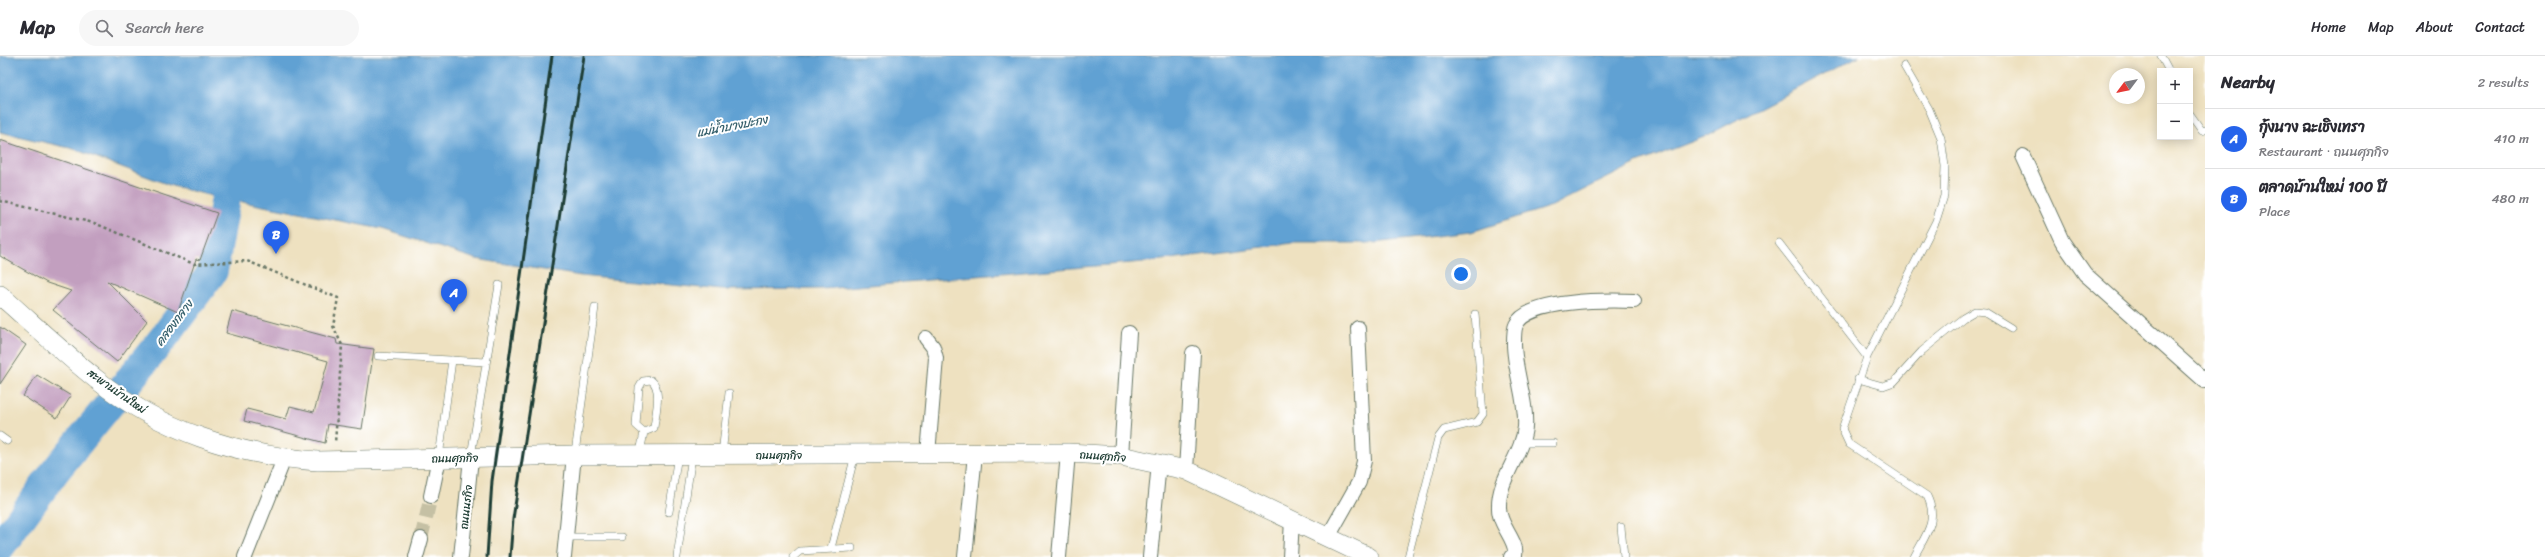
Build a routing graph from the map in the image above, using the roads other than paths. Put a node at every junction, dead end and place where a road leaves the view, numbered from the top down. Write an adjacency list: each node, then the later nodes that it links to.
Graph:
1 (2161, 56): 3 (lane)
2 (1904, 66): 19 (lane)
3 (2167, 68)
4 (2193, 118): 5 (lane)
5 (2205, 130)
6 (2023, 156): 23 (street)
7 (1779, 243): 19 (lane)
8 (499, 285): 21 (lane)
9 (0, 295): 25 (main road, สะพานบ้านใหม่)
10 (1634, 301): 29 (street)
11 (595, 307): 35 (lane)
12 (1475, 314): 66 (lane)
13 (1358, 328): 51 (street)
14 (2011, 328): 22 (lane)
15 (1129, 334): 39 (street)
16 (926, 338): 33 (street)
17 (1193, 353): 44 (street)
18 (378, 356): 20 (lane)
19 (1867, 357): 22 (lane)
20 (452, 360): 21 (lane); 40 (lane)
21 (486, 362): 41 (lane)
22 (1858, 379): 69 (lane)
23 (2205, 381)
24 (729, 393): 38 (lane)
25 (174, 427): 42 (main road, ถนนศุภกิจ)
26 (644, 432): 26 (lane); 36 (lane)
27 (0, 436): 28 (lane)
28 (7, 441)
29 (1522, 443): 30 (lane); 67 (street)
30 (1553, 443)
31 (1068, 453): 34 (main road, ถนนศุภกิจ); 39 (main road, ถนนศุภกิจ); 62 (street)
32 (855, 454): 33 (main road, ถนนศุภกิจ); 38 (main road, ถนนศุภกิจ); 53 (lane)
33 (928, 454): 34 (main road, ถนนศุภกิจ)
34 (975, 454): 61 (street)
35 (574, 455): 36 (main road, ถนนศุภกิจ); 41 (main road, ถนนศุภกิจ); 49 (street)
36 (639, 455): 37 (main road, ถนนศุภกิจ)
37 (685, 455): 38 (main road, ถนนศุภกิจ); 46 (lane); 59 (lane)
38 (722, 455)
39 (1121, 456): 43 (main road, ถนนศุภกิจ)
40 (439, 458): 41 (main road, ถนนศุภกิจ); 42 (main road, ถนนศุภกิจ); 45 (street)
41 (471, 458): 57 (street, ถนนนรกิจ)
42 (284, 459): 55 (street)
43 (1160, 463): 44 (main road, ถนนศุภกิจ); 63 (street)
44 (1186, 470): 47 (main road, ถนนศุภกิจ)
45 (431, 496)
46 (669, 512)
47 (1292, 519): 51 (main road, ถนนศุภกิจ); 64 (street)
48 (1621, 527): 68 (lane)
49 (566, 537): 50 (lane); 58 (street)
50 (622, 537)
51 (1328, 537): 65 (main road, ถนนศุภกิจ)
52 (421, 539): 56 (street)
53 (831, 548): 54 (lane); 60 (lane)
54 (852, 548)
55 (245, 557)
56 (416, 557)
57 (461, 557)
58 (564, 557)
59 (677, 557)
60 (794, 557)
61 (965, 557)
62 (1059, 557)
63 (1150, 557)
64 (1290, 557)
65 (1369, 557)
66 (1408, 557)
67 (1511, 557)
68 (1624, 557)
69 (1914, 557)

